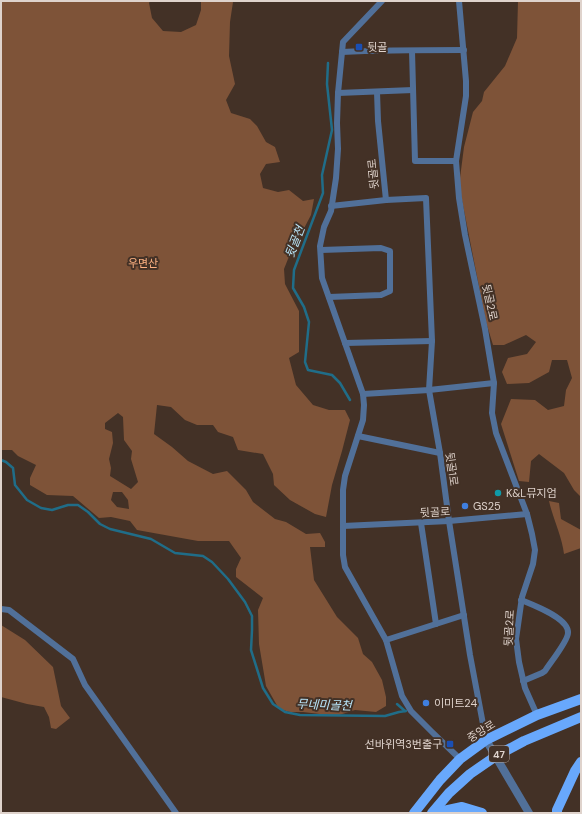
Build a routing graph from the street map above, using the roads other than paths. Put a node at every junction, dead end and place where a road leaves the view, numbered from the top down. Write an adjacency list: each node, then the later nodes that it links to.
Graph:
1 (382, 1): 5 (street)
2 (460, 1): 3 (street, 뒷골2로)
3 (464, 50): 4 (street); 9 (street, 뒷골2로)
4 (412, 51): 5 (street); 6 (street)
5 (342, 52): 8 (street)
6 (413, 90): 7 (street); 9 (street)
7 (377, 92): 8 (street); 10 (street, 뒷골로)
8 (338, 93): 11 (street)
9 (456, 161): 16 (street, 뒷골2로)
10 (386, 200): 11 (street, 뒷골로); 14 (street, 뒷골1로)
11 (331, 206): 12 (street)
12 (320, 250): 13 (street); 13 (street)
13 (329, 297): 15 (street)
14 (432, 342): 15 (street); 17 (street, 뒷골1로)
15 (345, 343): 18 (street)
16 (494, 384): 17 (street); 21 (street, 뒷골2로)
17 (429, 390): 18 (street); 20 (street, 뒷골1로)
18 (363, 394): 19 (street)
19 (358, 436): 20 (street); 24 (street)
20 (440, 453): 22 (street, 뒷골1로)
21 (527, 514): 22 (street, 뒷골로); 25 (street, 뒷골2로)
22 (449, 521): 23 (street, 뒷골로); 27 (street, 뒷골1로)
23 (421, 522): 24 (street, 뒷골로); 28 (street)
24 (343, 526): 29 (street)
25 (521, 600): 30 (street, 뒷골2로); 30 (street, 뒷골2로)
26 (1, 609): 38 (street)
27 (464, 615): 28 (street); 34 (street, 뒷골1로)
28 (436, 624): 29 (street)
29 (386, 640): 36 (street)
30 (523, 681): 32 (street, 뒷골2로)
31 (581, 699): 32 (main road, 중앙로 / 47)
32 (537, 715): 34 (main road, 중앙로 / 47)
33 (581, 717): 35 (main road, 47)
34 (486, 740): 35 (street); 36 (main road, 중앙로 / 47)
35 (496, 756): 40 (main road, 47); 42 (street)
36 (460, 759): 39 (main road, 중앙로 / 47)
37 (581, 762): 43 (main road)
38 (176, 813)
39 (414, 813)
40 (433, 813): 41 (main road)
41 (482, 813)
42 (529, 813)
43 (557, 813)

